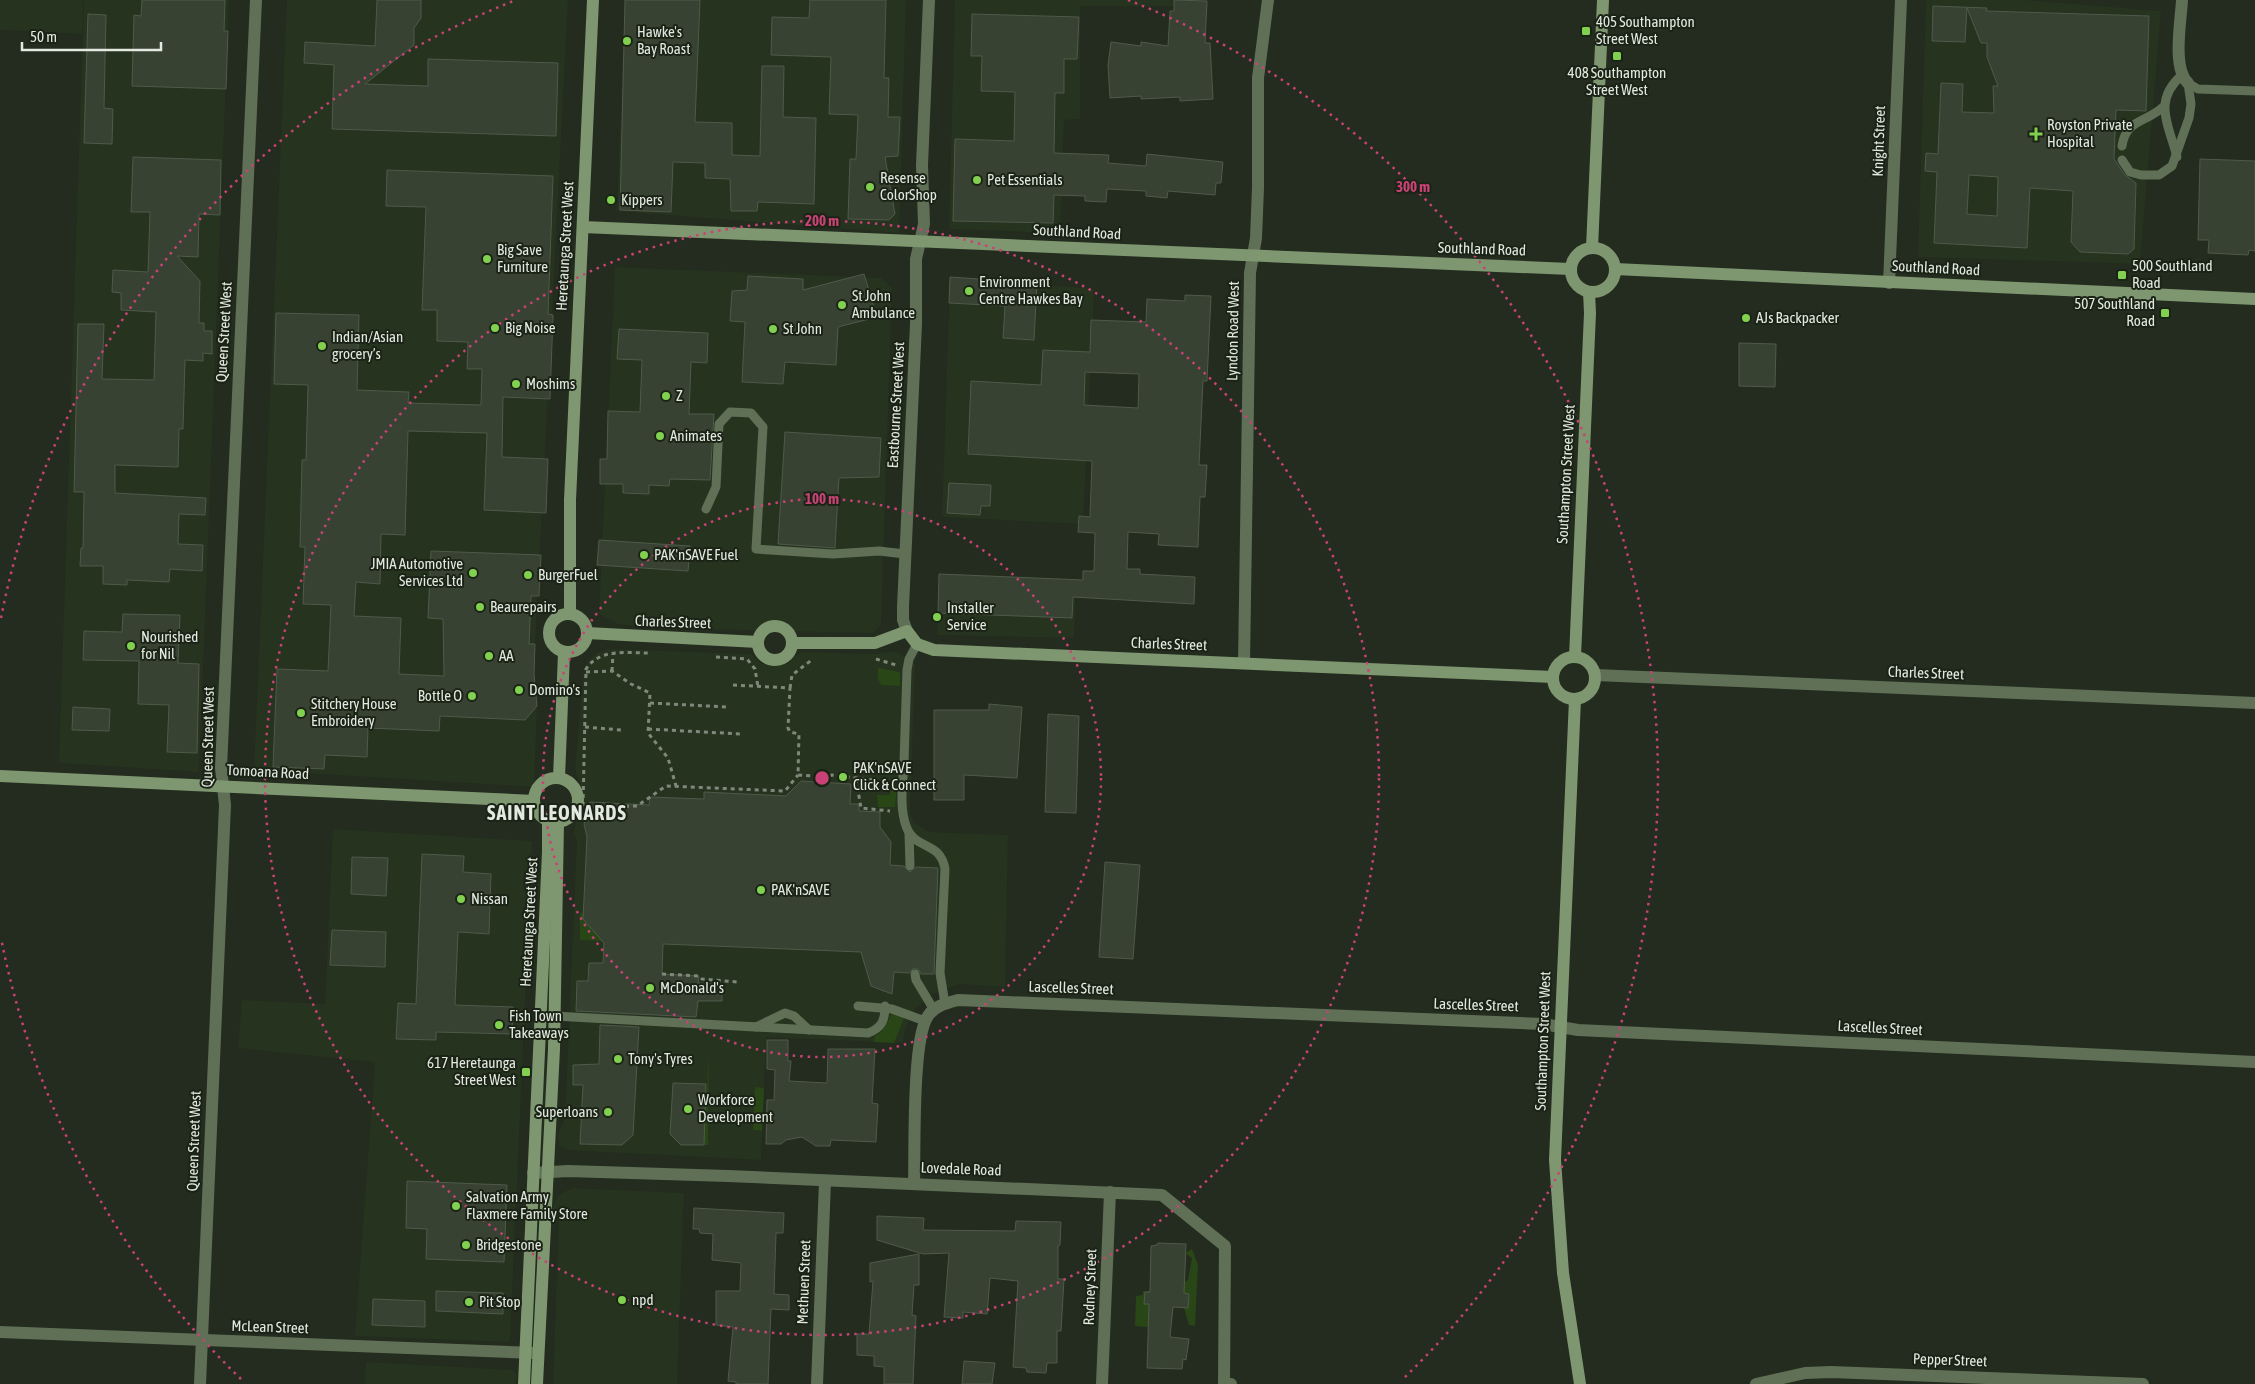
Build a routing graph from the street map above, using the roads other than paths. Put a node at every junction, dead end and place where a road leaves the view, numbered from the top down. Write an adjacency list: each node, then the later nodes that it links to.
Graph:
1 (256, 0): 40 (street, Queen Street West)
2 (593, 0): 14 (main road, Heretaunga Street West)
3 (929, 0): 15 (street, Eastbourne Street West)
4 (1268, 0): 17 (street, Lyndon Road West)
5 (1604, 0): 16 (main road)
6 (1901, 0): 20 (street, Knight Street)
7 (2182, 0): 8 (street)
8 (2185, 79): 9 (lane); 10 (lane); 12 (lane)
9 (2255, 91)
10 (2164, 107): 11 (lane); 12 (lane)
11 (2122, 146)
12 (2177, 157): 13 (lane)
13 (2122, 160)
14 (583, 227): 15 (main road, Southland Road); 25 (main road, Heretaunga Street West)
15 (919, 241): 17 (main road, Southland Road); 24 (street, Eastbourne Street West)
16 (1592, 248): 18 (main road); 19 (main road)
17 (1253, 256): 18 (main road, Southland Road); 33 (street, Lyndon Road West)
18 (1570, 269): 21 (main road)
19 (1615, 269): 20 (main road, Southland Road); 21 (main road)
20 (1889, 283): 22 (main road, Southland Road)
21 (1589, 292): 32 (main road, Southampton Street West)
22 (2255, 298)
23 (706, 509): 24 (lane)
24 (905, 554): 26 (street, Eastbourne Street West)
25 (570, 614): 27 (main road); 31 (main road)
26 (907, 631): 29 (main road); 30 (main road)
27 (587, 633): 28 (main road, Charles Street); 31 (main road)
28 (758, 642): 29 (main road); 29 (main road)
29 (793, 643)
30 (917, 644): 33 (main road, Charles Street); 43 (lane)
31 (564, 653): 39 (main road)
32 (1575, 657): 34 (main road); 35 (main road)
33 (1244, 663): 35 (main road, Charles Street)
34 (1595, 675): 36 (main road); 37 (street, Charles Street)
35 (1553, 677): 36 (main road)
36 (1575, 698): 52 (main road, Southampton Street West)
37 (2255, 703)
38 (0, 776): 40 (main road, Tomoana Road)
39 (560, 778): 41 (main road); 42 (main road)
40 (223, 786): 41 (main road, Tomoana Road); 61 (street, Queen Street West)
41 (534, 801): 42 (main road)
42 (553, 822): 49 (main road, Heretaunga Street West); 56 (main road, Heretaunga Street West)
43 (909, 832): 44 (lane); 47 (lane)
44 (910, 866)
45 (915, 974): 47 (lane)
46 (858, 1006): 48 (lane)
47 (939, 1006): 50 (street); 52 (street, Lascelles Street)
48 (885, 1007): 50 (lane); 53 (lane)
49 (554, 1016): 51 (lane); 55 (main road, Heretaunga Street West)
50 (925, 1021): 58 (street)
51 (756, 1027): 53 (lane); 53 (lane)
52 (1560, 1028): 54 (street, Lascelles Street); 70 (main road, Southampton Street West)
53 (809, 1030)
54 (2255, 1062)
55 (548, 1172): 56 (street, Lovedale Road); 57 (street, Lovedale Road); 62 (main road, Heretaunga Street West)
56 (533, 1173): 62 (main road, Heretaunga Street West)
57 (824, 1182): 58 (street, Lovedale Road); 67 (street, Methuen Street)
58 (914, 1183): 59 (street, Lovedale Road)
59 (1110, 1192): 68 (street, Rodney Street); 69 (street, Lovedale Road)
60 (0, 1332): 61 (street, McLean Street)
61 (202, 1341): 62 (street, McLean Street); 64 (street, Queen Street West)
62 (531, 1353): 65 (main road, Heretaunga Street West); 66 (main road, Heretaunga Street West)
63 (1955, 1380): 71 (street, Pepper Street); 72 (street, Pepper Street)
64 (200, 1384)
65 (524, 1384)
66 (537, 1384)
67 (817, 1384)
68 (1102, 1384)
69 (1231, 1384)
70 (1580, 1384)
71 (1756, 1384)
72 (2143, 1384)

